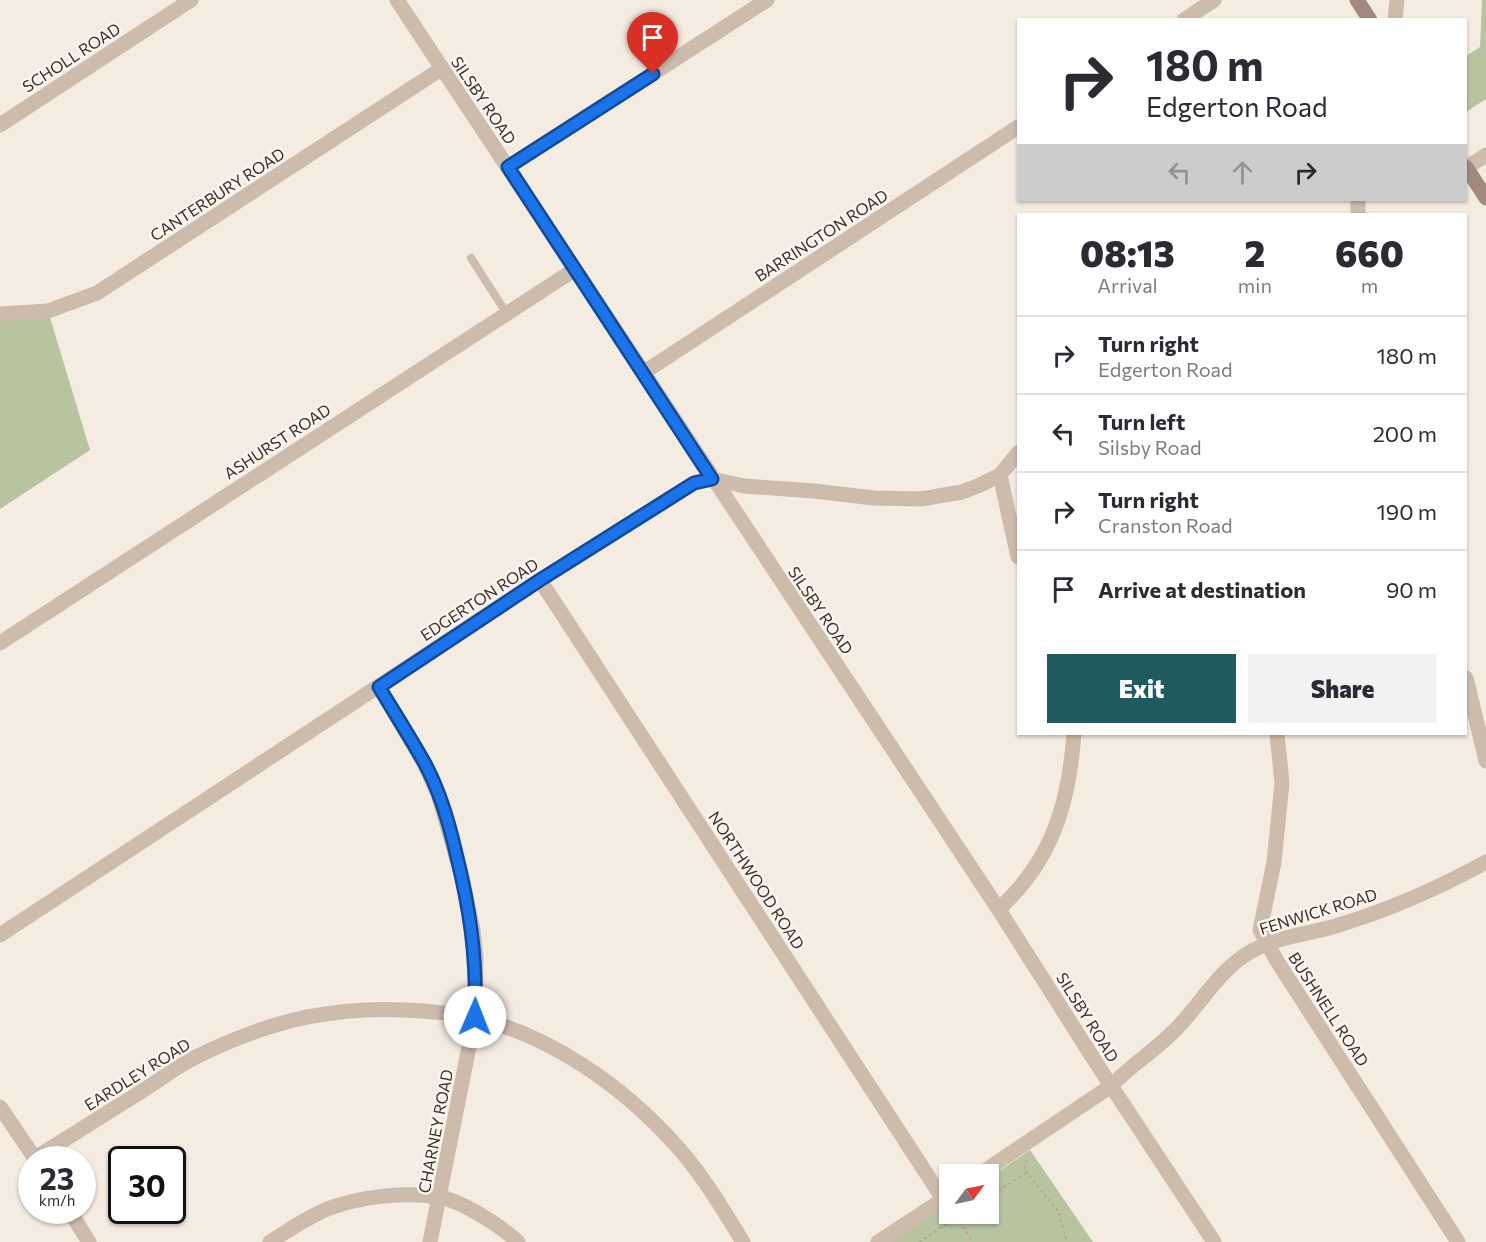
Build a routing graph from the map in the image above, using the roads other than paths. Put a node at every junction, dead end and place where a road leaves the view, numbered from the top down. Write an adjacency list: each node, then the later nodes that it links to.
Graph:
1 (191, 0): 11 (street, SCHOLL ROAD)
2 (397, 0): 10 (street, SILSBY ROAD)
3 (766, 0): 15 (street)
4 (1214, 0): 7 (street)
5 (1357, 0): 8 (main road)
6 (1397, 0): 9 (street)
7 (1187, 18)
8 (1369, 18)
9 (1395, 18)
10 (441, 69): 15 (street, SILSBY ROAD); 20 (street, CANTERBURY ROAD)
11 (0, 125)
12 (1017, 128): 22 (street, BARRINGTON ROAD)
13 (1486, 155): 14 (street)
14 (1467, 166)
15 (508, 167): 19 (street, SILSBY ROAD)
16 (1467, 169): 17 (main road)
17 (1486, 198)
18 (471, 258): 21 (lane)
19 (574, 270): 21 (street, ASHURST ROAD); 22 (street, SILSBY ROAD)
20 (0, 314)
21 (507, 314): 28 (street, ASHURST ROAD)
22 (643, 373): 25 (street, SILSBY ROAD)
23 (1017, 454): 24 (street)
24 (1000, 475): 25 (street); 26 (street)
25 (712, 479): 27 (street, EDGERTON ROAD); 35 (street, SILSBY ROAD)
26 (1017, 552)
27 (540, 580): 30 (street, EDGERTON ROAD); 44 (street, NORTHWOOD ROAD)
28 (0, 643)
29 (1467, 682): 33 (street)
30 (379, 687): 36 (street, EDGERTON ROAD); 38 (street, CHARNEY ROAD)
31 (1074, 735): 35 (street)
32 (1277, 735): 37 (street, BUSHNELL ROAD)
33 (1486, 760)
34 (1486, 862): 37 (street, FENWICK ROAD)
35 (999, 909): 39 (street, SILSBY ROAD)
36 (0, 935)
37 (1266, 945): 39 (street, FENWICK ROAD); 55 (street, BUSHNELL ROAD)
38 (475, 1017): 42 (street, EARDLEY ROAD); 45 (street, CHARNEY ROAD); 52 (street, EARDLEY ROAD)
39 (1111, 1086): 43 (street, FENWICK ROAD); 54 (street, SILSBY ROAD)
40 (0, 1107): 41 (street)
41 (27, 1146)
42 (56, 1146)
43 (995, 1164)
44 (939, 1186)
45 (441, 1197): 49 (street); 50 (street, CHARNEY ROAD); 51 (street)
46 (939, 1202): 53 (street)
47 (78, 1224): 48 (street)
48 (89, 1242)
49 (270, 1242)
50 (430, 1242)
51 (518, 1242)
52 (743, 1242)
53 (878, 1242)
54 (1214, 1242)
55 (1458, 1242)

